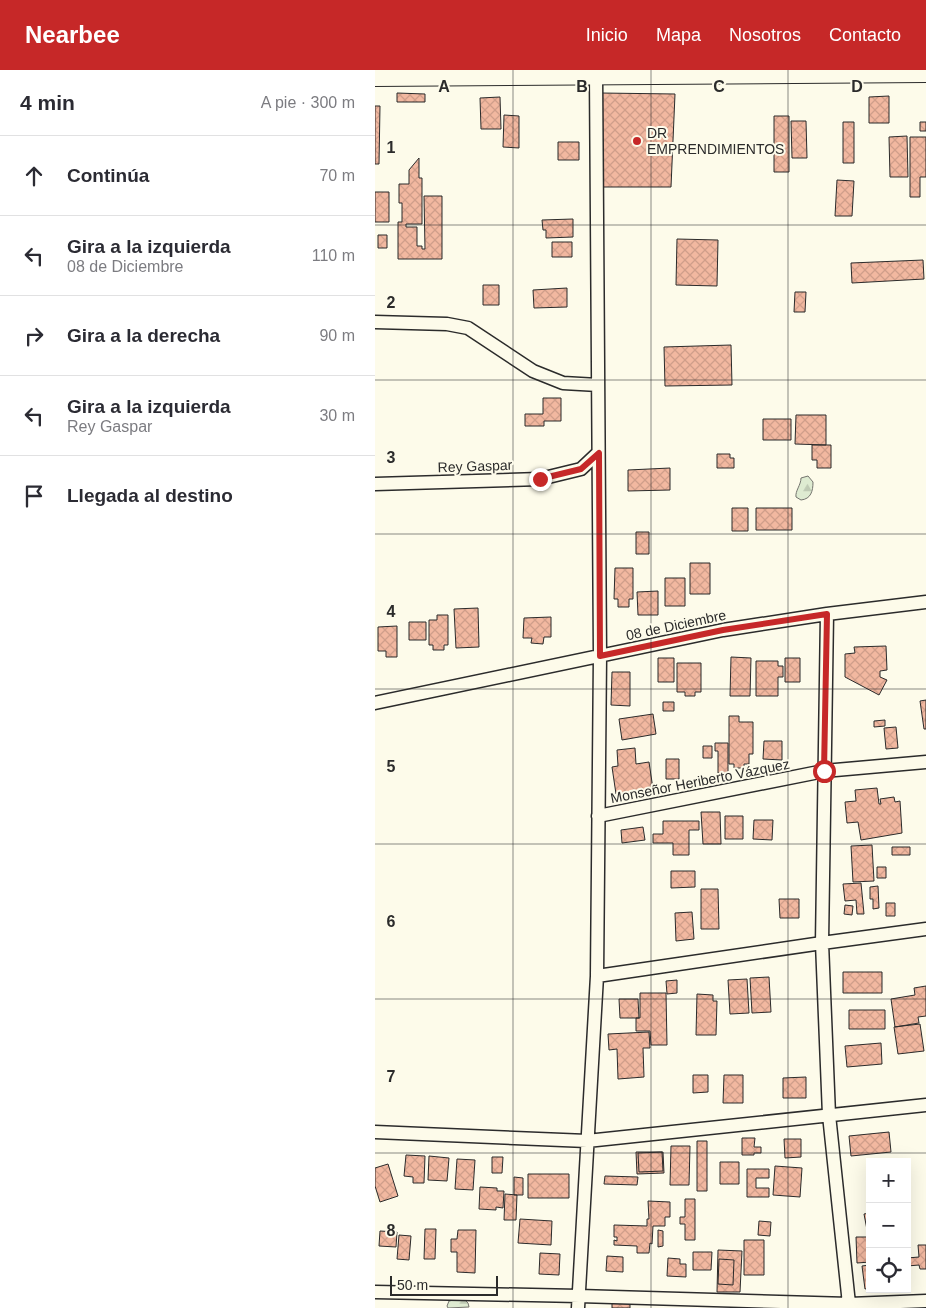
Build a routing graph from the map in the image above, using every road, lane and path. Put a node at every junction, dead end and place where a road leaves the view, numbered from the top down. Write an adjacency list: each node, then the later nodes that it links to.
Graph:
1 (926, 72): 2 (main road)
2 (596, 74): 3 (main road); 5 (street)
3 (375, 76)
4 (375, 322): 5 (street)
5 (598, 385): 6 (street)
6 (599, 453): 7 (street, Rey Gaspar); 10 (street)
7 (375, 484)
8 (926, 602): 9 (street, 08 de Diciembre)
9 (827, 614): 10 (street, 08 de Diciembre); 13 (street)
10 (600, 656): 11 (street, 08 de Diciembre); 14 (street)
11 (375, 703)
12 (926, 762): 13 (street, Monseñor Heriberto Vázquez)
13 (824, 771): 14 (street, Monseñor Heriberto Vázquez); 16 (street)
14 (598, 816): 17 (street)
15 (926, 929): 16 (street)
16 (822, 942): 17 (street); 19 (street)
17 (597, 976): 21 (street)
18 (926, 1105): 19 (street)
19 (829, 1115): 21 (street); 25 (street)
20 (375, 1132): 21 (street)
21 (587, 1141): 24 (street)
22 (375, 1292): 24 (street)
23 (926, 1301): 25 (street)
24 (579, 1302): 25 (street)
25 (850, 1306)

